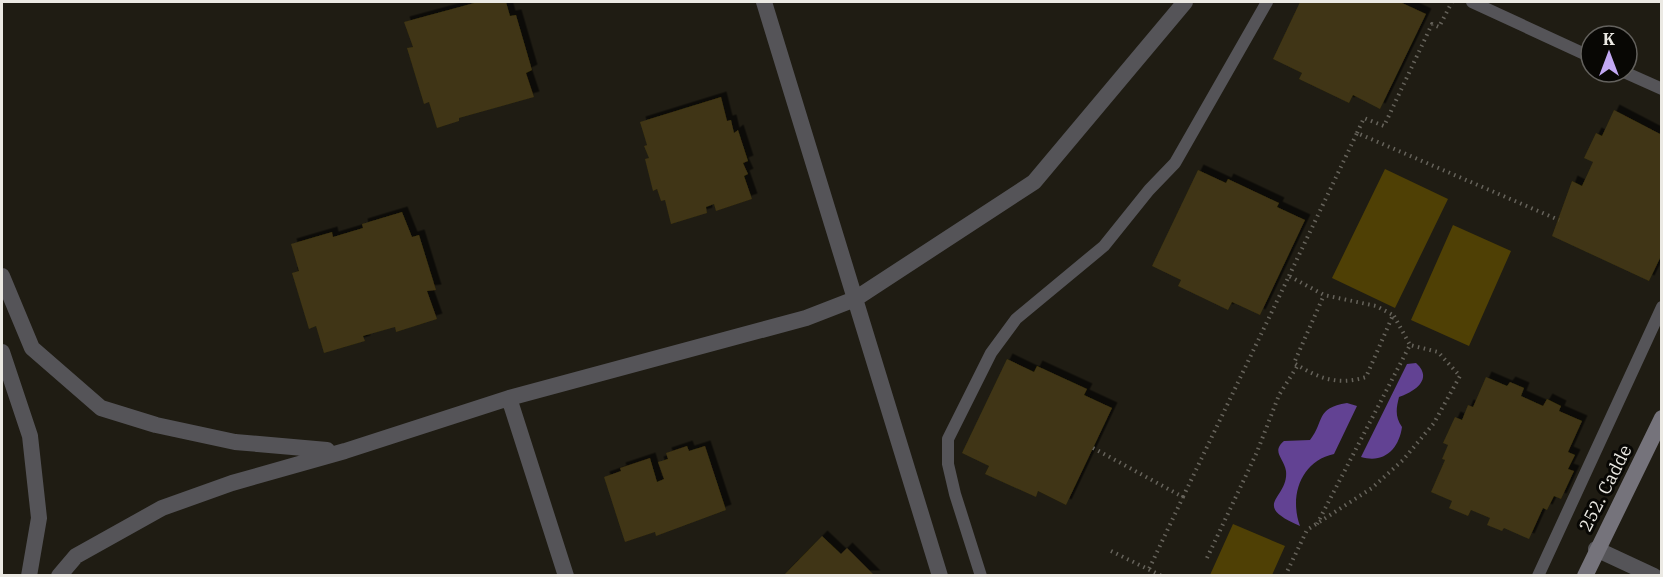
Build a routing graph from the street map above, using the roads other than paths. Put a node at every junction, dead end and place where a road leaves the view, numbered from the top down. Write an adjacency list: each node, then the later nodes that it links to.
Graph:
1 (764, 2): 9 (street)
2 (1185, 2): 9 (street)
3 (1267, 2): 20 (lane)
4 (1472, 2): 5 (lane)
5 (1579, 51)
6 (1639, 79): 7 (lane)
7 (1662, 90)
8 (2, 276): 14 (street)
9 (855, 299): 12 (street); 19 (street)
10 (1662, 307): 21 (lane)
11 (2, 352): 16 (street)
12 (509, 398): 14 (street); 18 (street)
13 (1662, 418): 15 (main road, 252. Cadde)
14 (345, 451): 17 (street)
15 (1596, 549): 22 (main road, 252. Cadde); 23 (street)
16 (29, 576)
17 (59, 576)
18 (566, 576)
19 (939, 576)
20 (981, 576)
21 (1538, 576)
22 (1585, 576)
23 (1654, 576)

